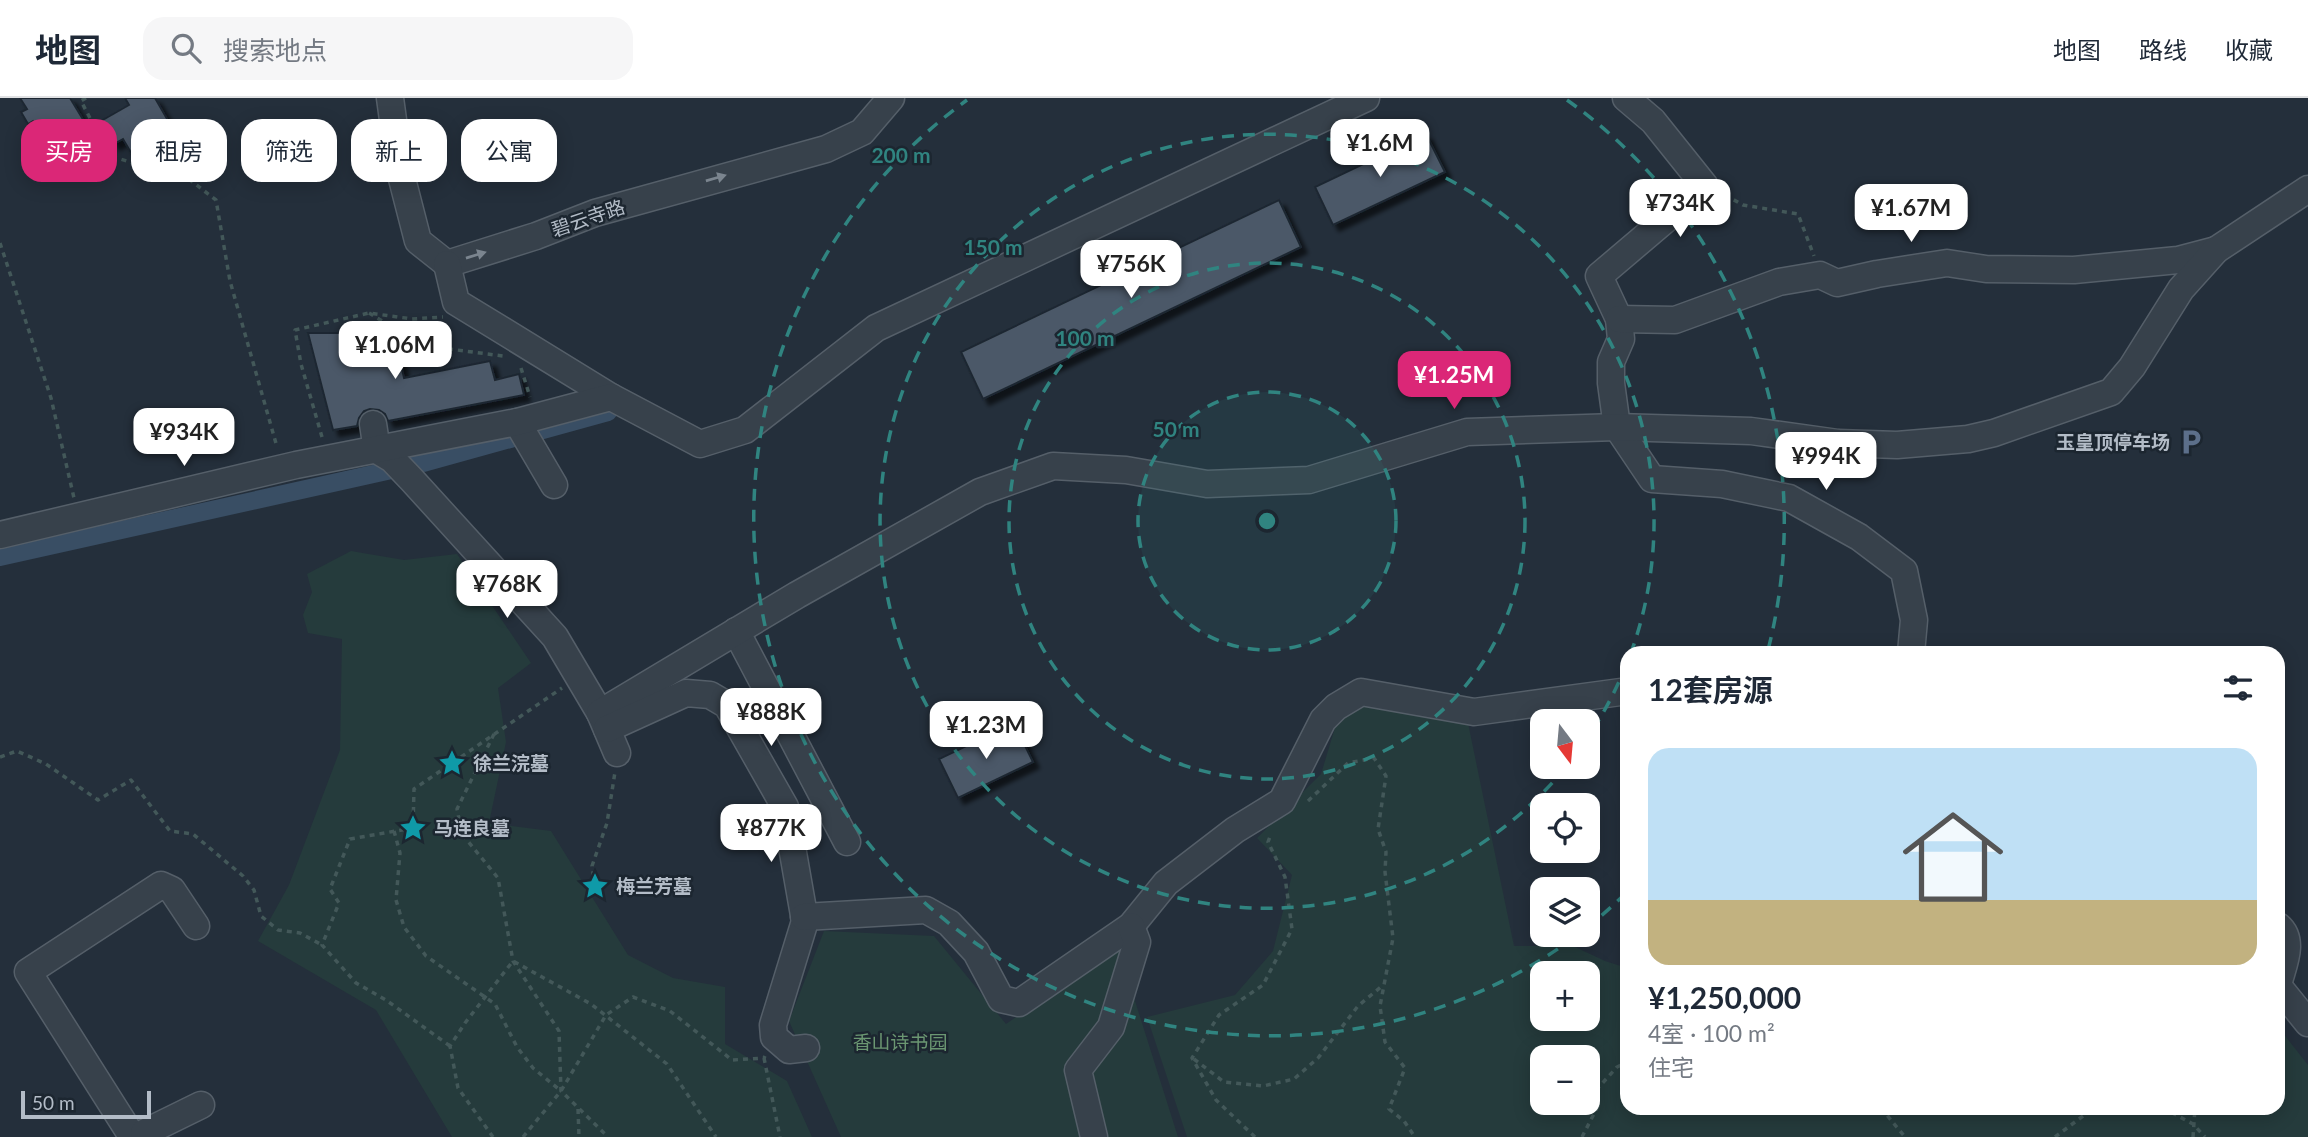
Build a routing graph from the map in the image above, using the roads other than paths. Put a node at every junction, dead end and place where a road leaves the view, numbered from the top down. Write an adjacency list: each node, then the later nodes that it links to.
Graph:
1 (390, 98): 7 (street)
2 (891, 98): 7 (street, 碧云寺路, one-way to 2)
3 (1366, 98): 9 (street)
4 (1626, 98): 8 (street)
5 (2308, 188): 6 (street)
6 (2216, 250): 8 (street); 11 (street)
7 (447, 264): 9 (street)
8 (1619, 318): 11 (street)
9 (611, 397): 12 (street)
10 (373, 424): 13 (street)
11 (1617, 427): 16 (street); 17 (street)
12 (523, 432): 13 (street); 14 (street)
13 (385, 454): 15 (street); 19 (street)
14 (554, 485)
15 (0, 535)
16 (736, 631): 19 (street); 20 (street)
17 (1912, 646)
18 (1620, 692): 23 (street)
19 (608, 732): 21 (street)
20 (847, 842)
21 (804, 917): 23 (street); 28 (street)
22 (196, 926): 30 (street)
23 (1130, 926): 31 (street)
24 (2285, 937): 25 (street)
25 (2285, 959)
26 (2285, 995): 27 (street)
27 (2308, 1023)
28 (806, 1048)
29 (201, 1105): 30 (street)
30 (135, 1135)
31 (1094, 1137)

